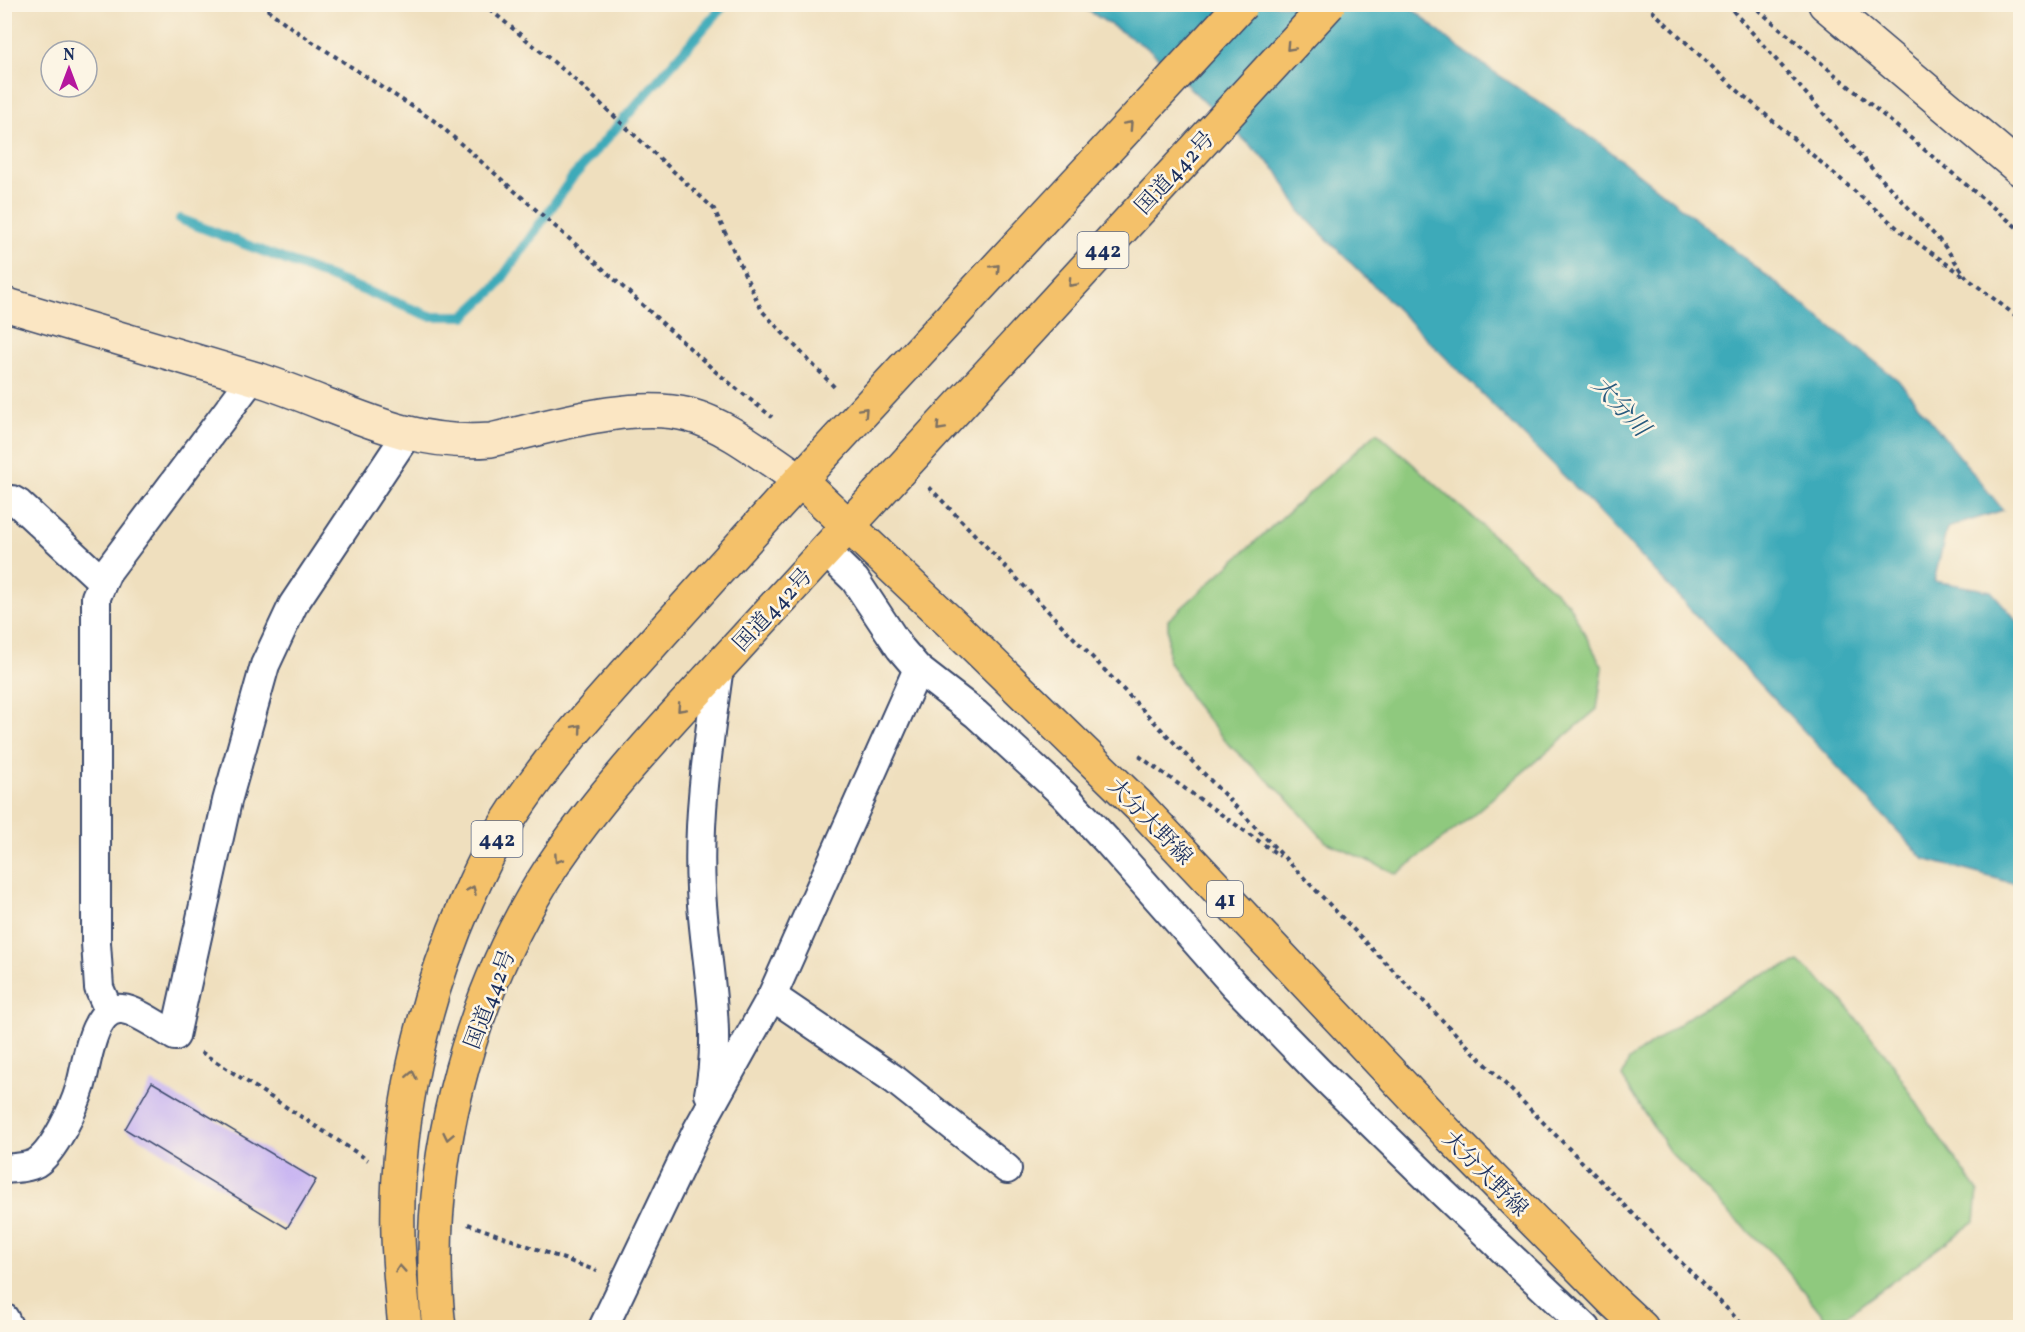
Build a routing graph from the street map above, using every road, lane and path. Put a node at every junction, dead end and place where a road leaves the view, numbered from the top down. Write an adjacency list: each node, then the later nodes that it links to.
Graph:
1 (260, 4): 16 (path)
2 (483, 4): 15 (path)
3 (1242, 4): 18 (main road, 442, one-way to 3, bridge)
4 (1329, 4): 21 (main road, 国道442号 / 442, one-way to 21, bridge)
5 (1645, 4): 11 (path)
6 (1726, 4): 11 (path)
7 (1751, 4): 10 (path)
8 (1825, 4): 9 (street)
9 (2020, 169)
10 (2020, 230)
11 (1967, 278): 13 (path)
12 (4, 304): 14 (street)
13 (2020, 319)
14 (253, 377): 17 (street); 23 (street)
15 (843, 396)
16 (781, 424)
17 (407, 434): 18 (street); 27 (street)
18 (800, 480): 21 (main road, 大分大野線 / 41); 33 (main road, 442, one-way to 18)
19 (923, 480): 38 (path)
20 (4, 501): 23 (street)
21 (849, 525): 22 (main road, 国道442号 / 442); 37 (main road, 大分大野線 / 41)
22 (825, 551): 24 (main road, 国道442号 / 442); 25 (street)
23 (102, 581): 27 (street)
24 (720, 666): 28 (street); 34 (main road, 国道442号 / 442, one-way to 34)
25 (918, 669): 26 (street); 36 (street)
26 (772, 996): 28 (street); 30 (street)
27 (109, 1011): 29 (street)
28 (698, 1130): 35 (street)
29 (4, 1169)
30 (1007, 1169)
31 (4, 1318): 32 (street)
32 (9, 1328)
33 (405, 1328)
34 (439, 1328)
35 (603, 1328)
36 (1586, 1328)
37 (1642, 1328)
38 (1746, 1328)

